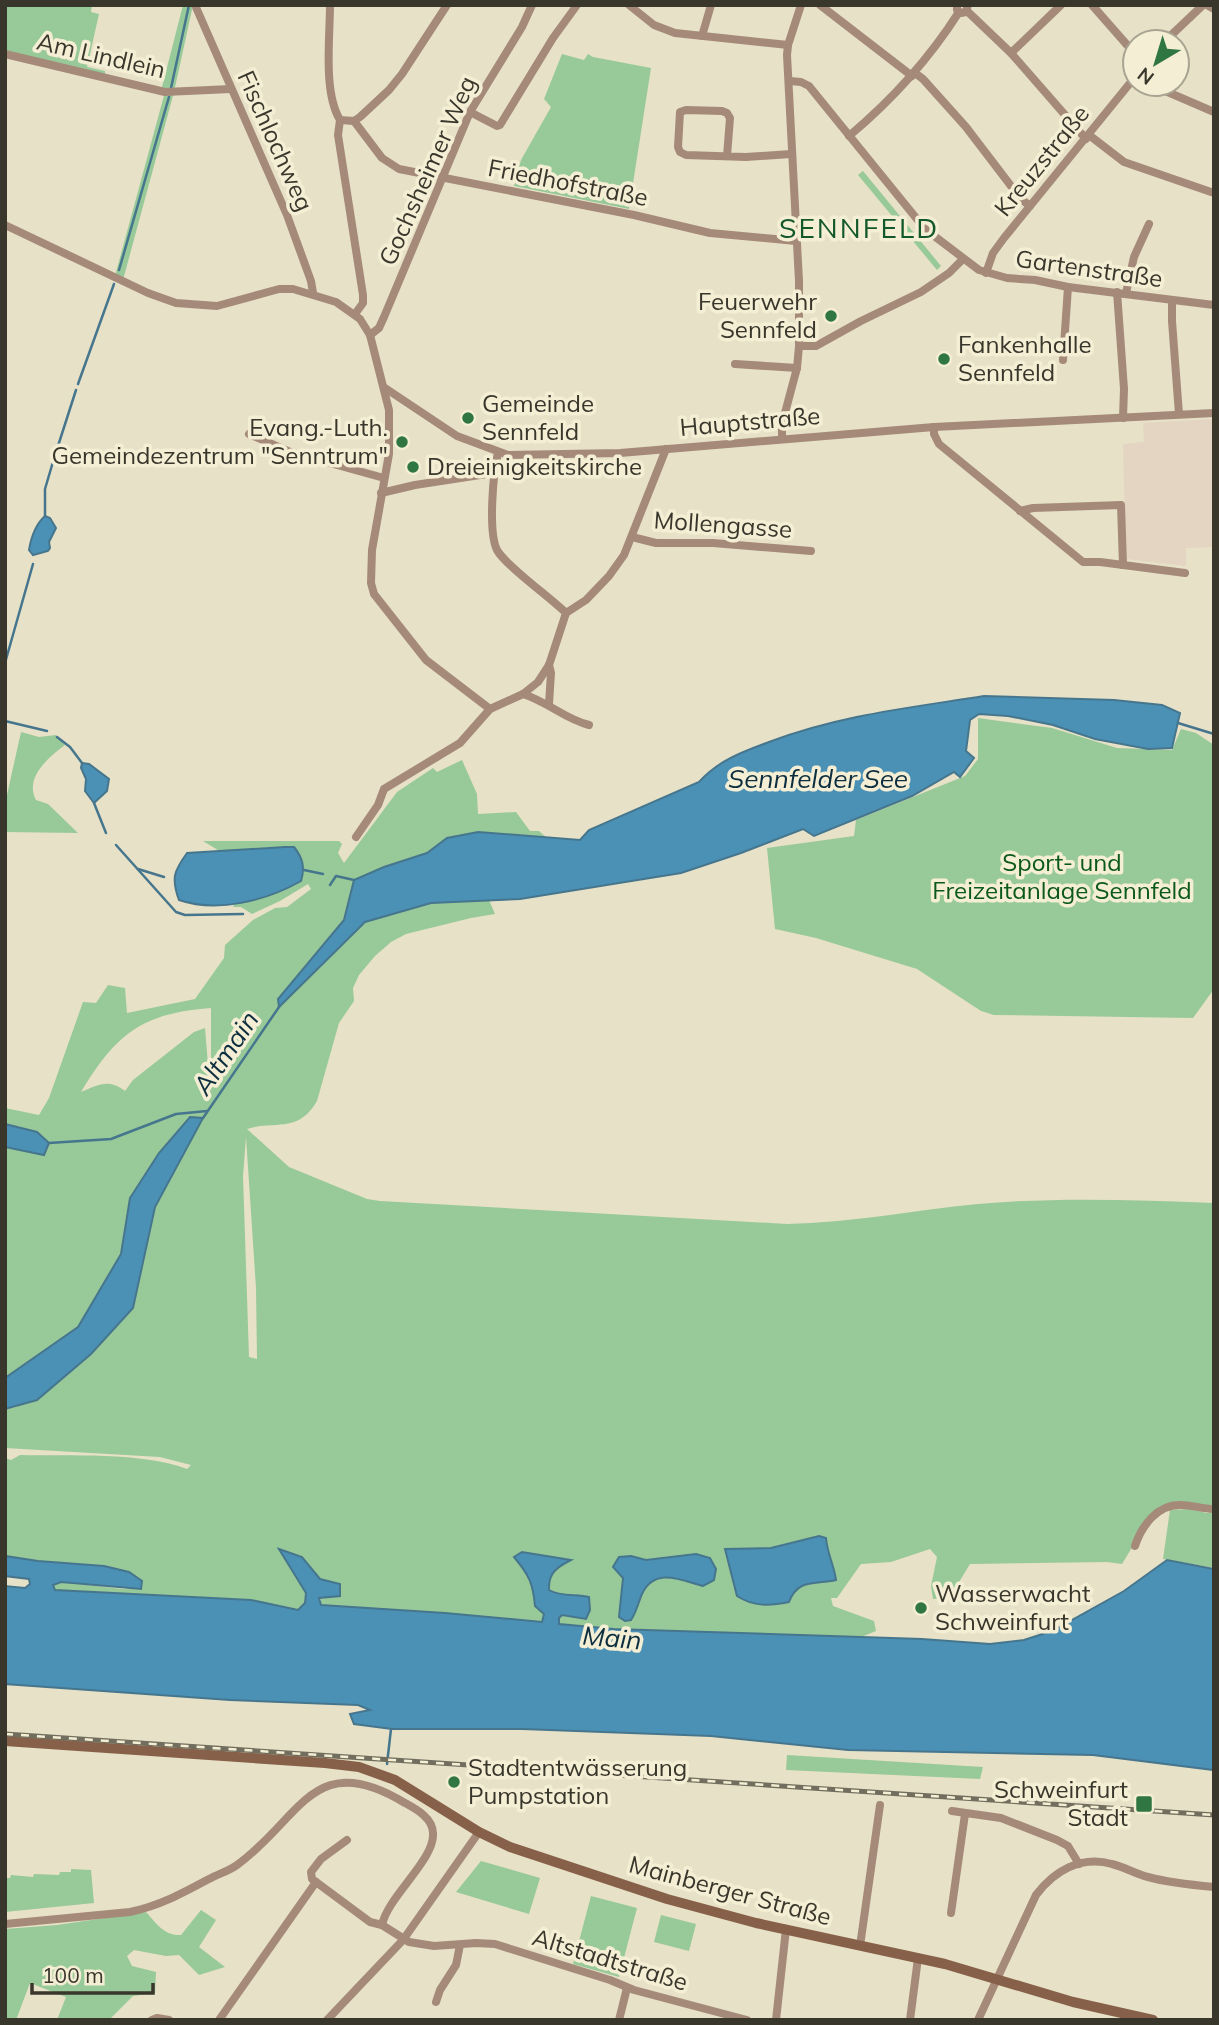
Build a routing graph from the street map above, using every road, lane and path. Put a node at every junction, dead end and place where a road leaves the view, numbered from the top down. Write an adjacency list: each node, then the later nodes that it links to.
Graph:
1 (195, 5): 23 (street, Fischlochweg)
2 (330, 5): 28 (street)
3 (447, 5): 29 (street)
4 (532, 5): 26 (street, Gochsheimer Weg)
5 (577, 5): 26 (street)
6 (629, 5): 16 (street)
7 (711, 5): 16 (street)
8 (800, 5): 18 (street)
9 (820, 5): 21 (street)
10 (1061, 5): 19 (street)
11 (1093, 5): 17 (street)
12 (1200, 7): 14 (street); 15 (street)
13 (963, 8): 19 (street); 21 (street)
14 (1214, 9)
15 (1178, 28)
16 (702, 36): 18 (street)
17 (1121, 38)
18 (788, 44): 22 (street)
19 (1011, 53): 31 (street)
20 (5, 54): 23 (street, Am Lindlein)
21 (913, 74): 30 (street); 36 (street)
22 (790, 81): 30 (street, Gartenstraße); 32 (street)
23 (231, 89): 44 (street, Fischlochweg)
24 (1121, 95): 31 (street, Kreuzstraße)
25 (1182, 98): 27 (street)
26 (470, 112): 34 (street, Gochsheimer Weg)
27 (1214, 112)
28 (340, 120): 29 (street); 47 (street)
29 (354, 121): 34 (street, Friedhofstraße)
30 (849, 136): 40 (street, Gartenstraße)
31 (1088, 137): 35 (street); 36 (street, Kreuzstraße)
32 (791, 154): 33 (street); 39 (street)
33 (727, 156): 33 (street)
34 (442, 179): 39 (street, Friedhofstraße); 48 (street, Gochsheimer Weg)
35 (1214, 194)
36 (1030, 206): 41 (street, Kreuzstraße)
37 (1149, 224): 43 (street)
38 (5, 225): 44 (street)
39 (796, 242): 49 (street)
40 (963, 259): 41 (street, Gartenstraße); 49 (street)
41 (986, 273): 42 (street, Gartenstraße)
42 (1068, 287): 43 (street, Gartenstraße); 50 (street)
43 (1122, 292): 45 (street, Gartenstraße); 56 (street)
44 (313, 293): 47 (street)
45 (1172, 300): 46 (street, Gartenstraße); 55 (street)
46 (1214, 305)
47 (355, 314): 48 (street)
48 (370, 335): 53 (street)
49 (799, 346): 52 (street)
50 (1063, 360)
51 (735, 363): 52 (street)
52 (797, 368): 59 (street)
53 (385, 388): 61 (street, Hauptstraße); 63 (street)
54 (1214, 413): 55 (street, Hauptstraße)
55 (1179, 414): 56 (street, Hauptstraße)
56 (1123, 418): 57 (street, Hauptstraße)
57 (934, 427): 59 (street, Hauptstraße); 65 (street)
58 (249, 433): 63 (street)
59 (782, 438): 60 (street, Hauptstraße)
60 (666, 449): 61 (street, Hauptstraße); 66 (street)
61 (498, 453): 62 (street)
62 (493, 473): 64 (street); 70 (street)
63 (384, 478): 64 (street)
64 (381, 493): 74 (street)
65 (1020, 511): 68 (street); 68 (street)
66 (632, 537): 67 (street, Mollengasse); 70 (street)
67 (811, 551)
68 (1123, 565): 69 (street)
69 (1185, 573)
70 (566, 613): 71 (street)
71 (549, 665): 72 (street); 73 (street)
72 (523, 694): 73 (street); 74 (street)
73 (549, 704): 75 (street)
74 (489, 709): 76 (street)
75 (589, 725)
76 (356, 837)
77 (1214, 1509): 78 (street)
78 (1135, 1546)
79 (5, 1741): 83 (main road, Mainberger Straße)
80 (880, 1805): 94 (street)
81 (952, 1811): 82 (street)
82 (965, 1814): 85 (street); 88 (street)
83 (479, 1832): 91 (main road, Mainberger Straße); 92 (street)
84 (347, 1840): 86 (street)
85 (1079, 1864): 87 (street); 96 (street)
86 (316, 1882): 90 (street, Altstadtstraße); 101 (street)
87 (1214, 1887)
88 (951, 1913)
89 (5, 1924): 90 (street)
90 (382, 1925): 92 (street, Altstadtstraße)
91 (786, 1930): 94 (main road, Mainberger Straße); 105 (street)
92 (403, 1940): 93 (street, Altstadtstraße); 102 (street)
93 (460, 1945): 97 (street, Altstadtstraße); 98 (street)
94 (860, 1946): 95 (main road, Mainberger Straße)
95 (918, 1958): 96 (main road, Mainberger Straße); 106 (street)
96 (997, 1979): 107 (street); 108 (main road, Mainberger Straße)
97 (627, 1988): 103 (street); 104 (street, Altstadtstraße)
98 (436, 2002)
99 (152, 2020): 100 (street)
100 (169, 2020)
101 (219, 2020)
102 (327, 2020)
103 (619, 2020)
104 (747, 2020)
105 (776, 2020)
106 (910, 2020)
107 (978, 2020)
108 (1153, 2020)

